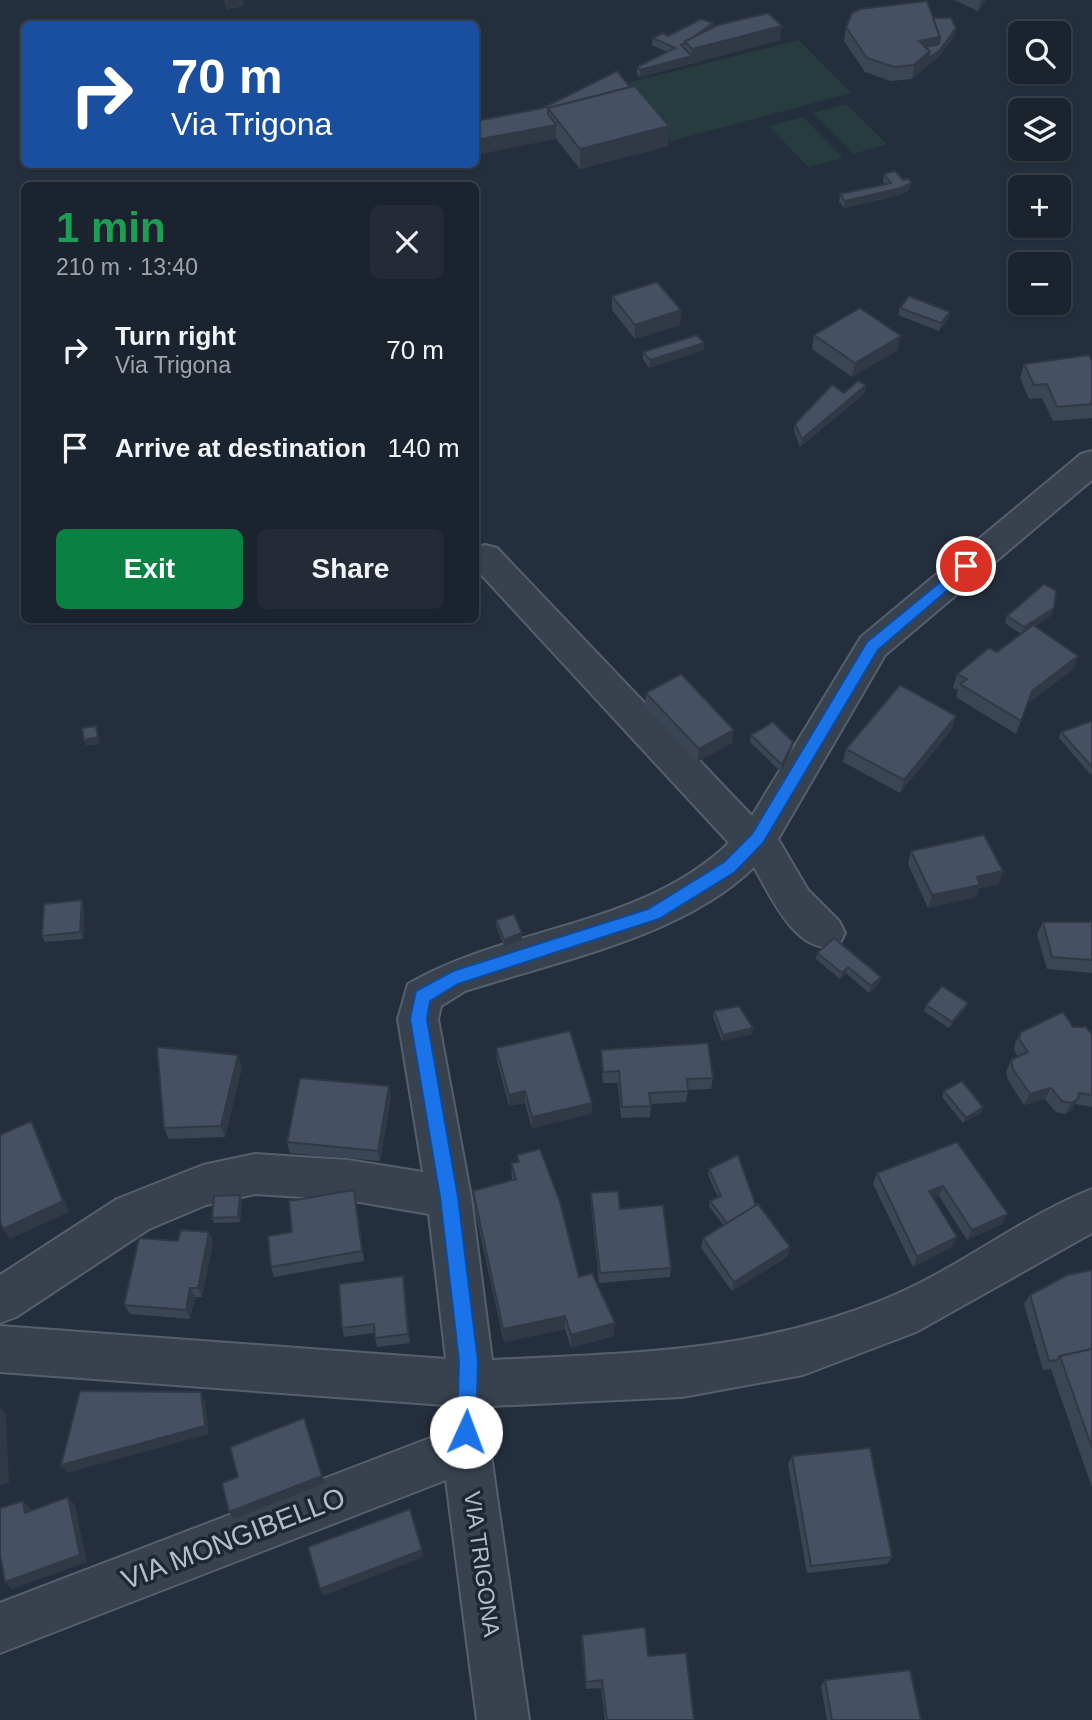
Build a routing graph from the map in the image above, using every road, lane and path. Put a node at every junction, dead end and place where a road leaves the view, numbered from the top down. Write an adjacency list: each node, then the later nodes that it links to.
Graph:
1 (1092, 462): 3 (street, VIA TRIGONA)
2 (485, 557): 3 (street)
3 (755, 841): 4 (street); 5 (street, VIA TRIGONA)
4 (825, 933)
5 (449, 1197): 7 (street); 9 (street, VIA TRIGONA)
6 (1092, 1210): 9 (street)
7 (0, 1301)
8 (0, 1349): 9 (street)
9 (468, 1384): 10 (street, VIA TRIGONA)
10 (466, 1448): 11 (street, VIA MONGIBELLO); 12 (street, VIA TRIGONA)
11 (0, 1628)
12 (503, 1720)

